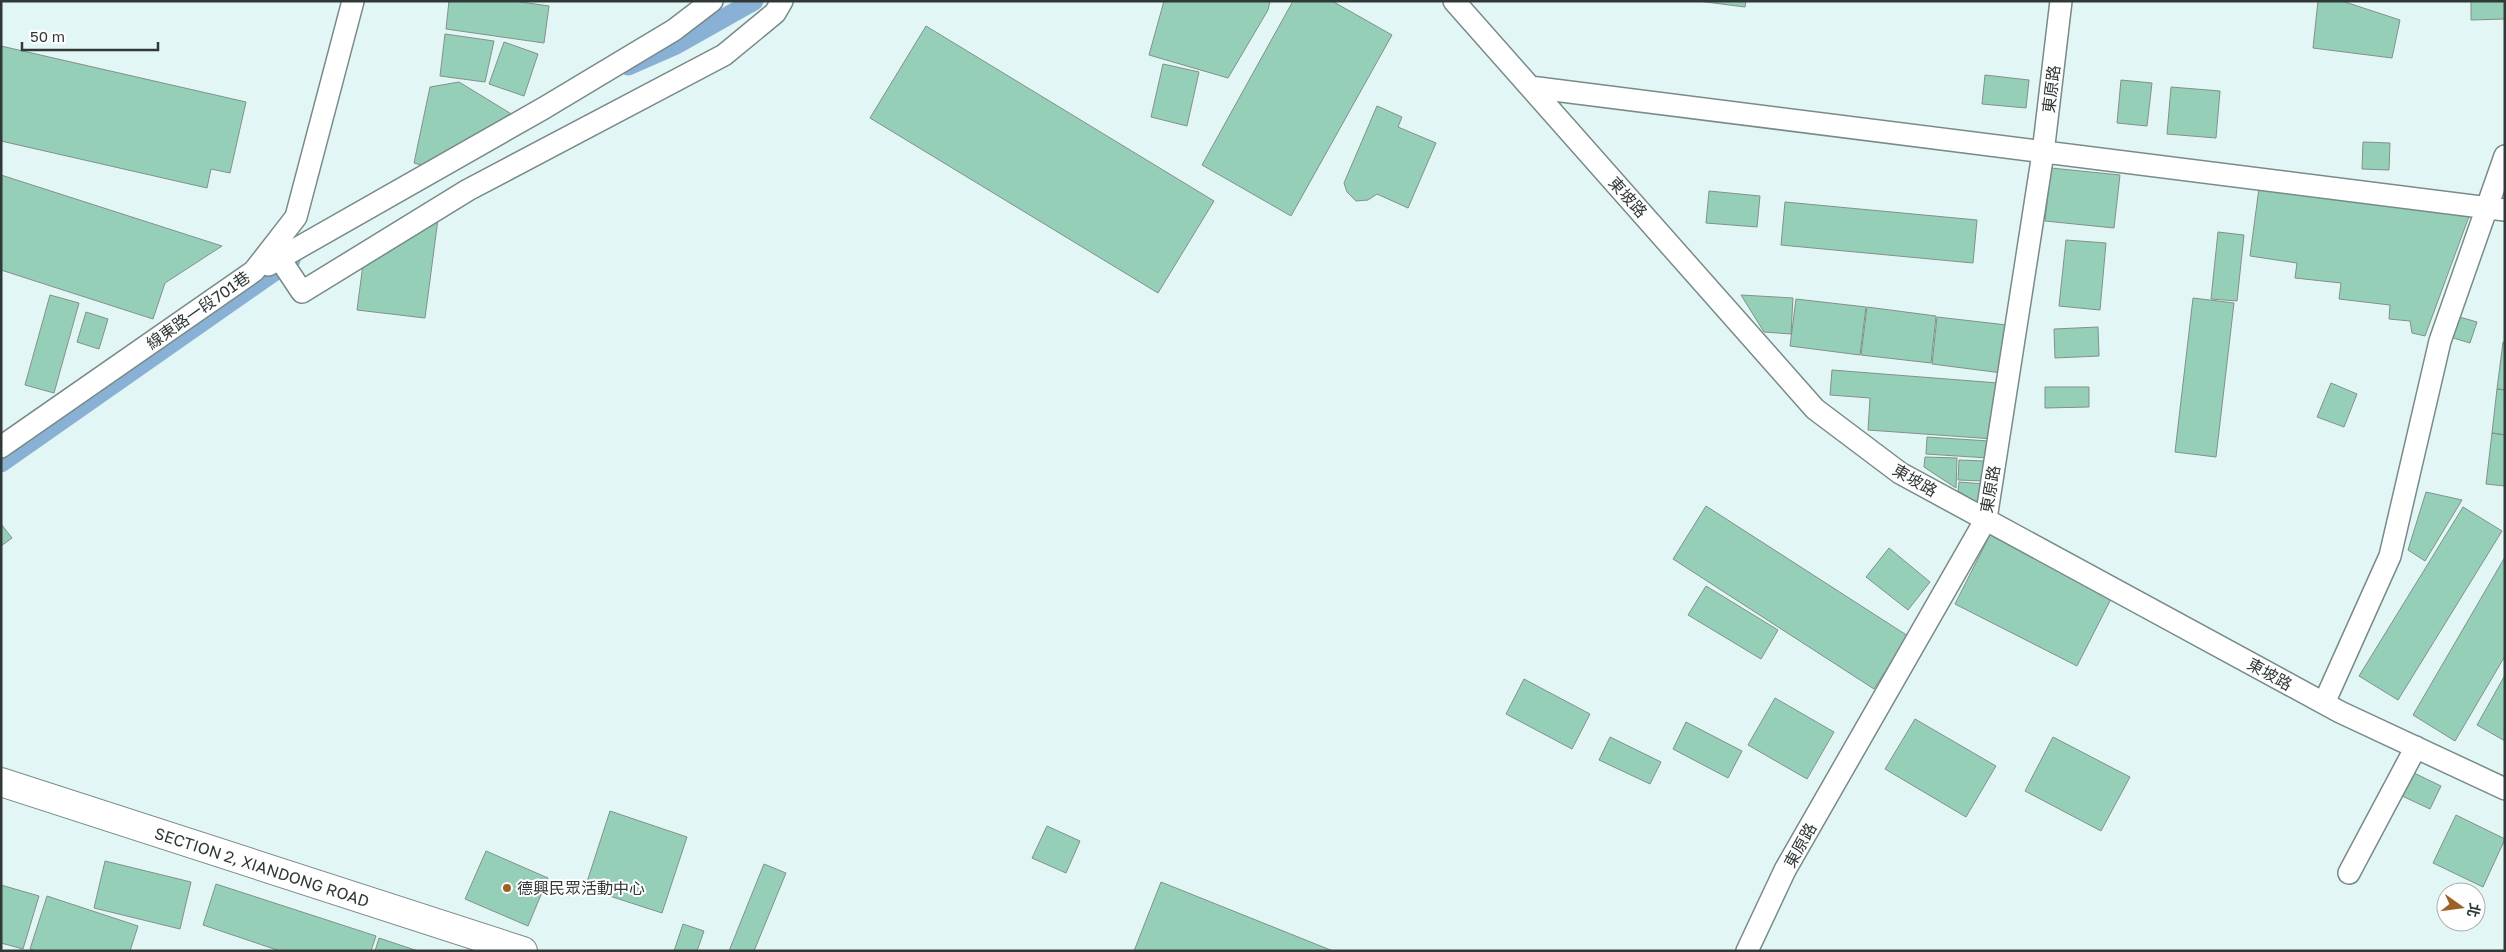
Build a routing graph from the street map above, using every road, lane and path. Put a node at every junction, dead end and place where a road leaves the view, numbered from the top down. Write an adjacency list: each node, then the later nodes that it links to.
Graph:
1 (353, 1): 11 (street, 線東路一段701巷)
2 (712, 1): 10 (street)
3 (782, 1): 10 (street)
4 (1454, 1): 6 (street, 東坡路)
5 (2061, 1): 7 (street, 東原路)
6 (1530, 87): 7 (street); 13 (street, 東坡路)
7 (2043, 153): 9 (street); 13 (street, 東原路)
8 (2505, 156): 9 (street)
9 (2496, 209): 14 (street)
10 (280, 259): 11 (street)
11 (254, 272): 12 (street, 線東路一段701巷)
12 (1, 446)
13 (1986, 518): 14 (street, 東坡路); 20 (street, 東原路)
14 (2324, 703): 15 (street, 東坡路)
15 (2416, 747): 17 (street, 東坡路); 18 (street)
16 (1, 782): 19 (main road, SECTION 2, XIANDONG ROAD)
17 (2505, 789)
18 (2349, 872)
19 (523, 951)
20 (1746, 951)

